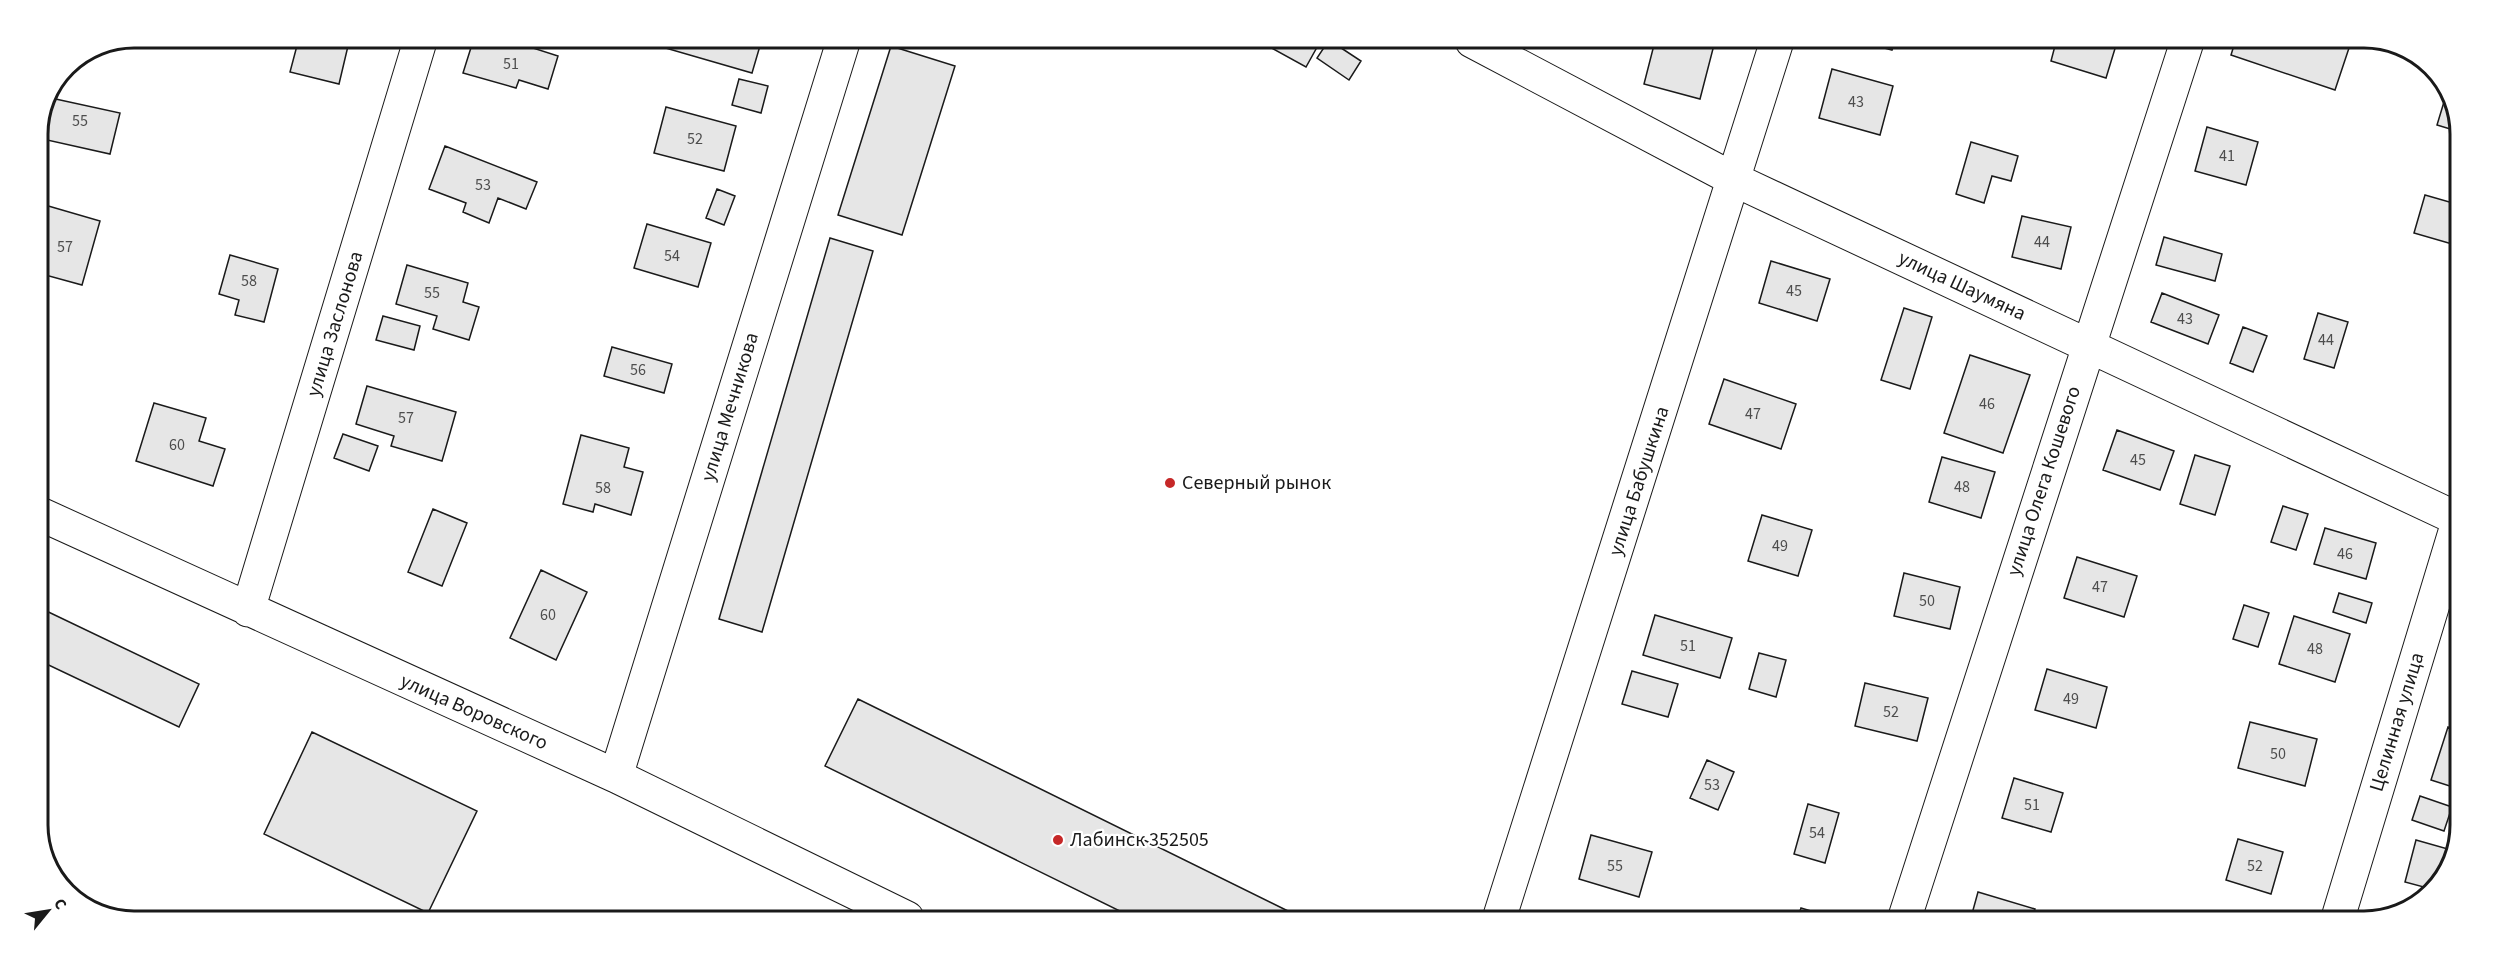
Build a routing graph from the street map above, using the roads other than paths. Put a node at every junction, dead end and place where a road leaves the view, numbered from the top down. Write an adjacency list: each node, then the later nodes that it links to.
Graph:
1 (418, 48): 11 (street, улица Заслонова)
2 (840, 48): 12 (street, улица Мечникова)
3 (1485, 48): 6 (street, улица Шаумяна)
4 (1775, 48): 6 (street, улица Бабушкина)
5 (2185, 48): 7 (street, улица Олега Кошевого)
6 (1735, 180): 7 (street, улица Шаумяна); 14 (street, улица Бабушкина)
7 (2088, 345): 8 (street, улица Шаумяна); 15 (street, улица Олега Кошевого)
8 (2450, 516)
9 (48, 518): 11 (street, улица Воровского)
10 (2450, 547): 16 (street, Целинная улица)
11 (248, 610): 12 (street, улица Воровского)
12 (616, 776): 13 (street, улица Воровского)
13 (893, 911)
14 (1502, 911)
15 (1907, 911)
16 (2340, 911)

